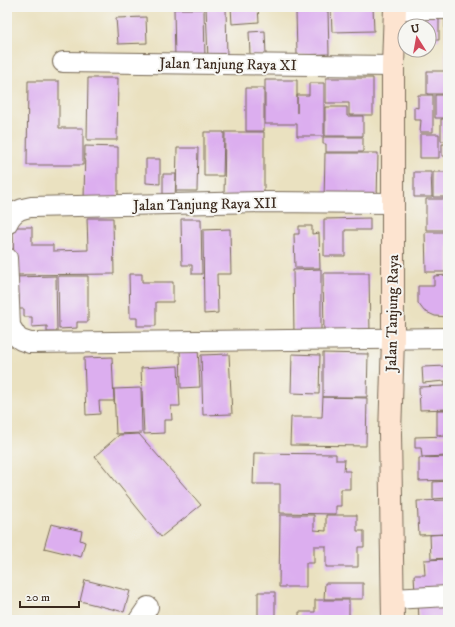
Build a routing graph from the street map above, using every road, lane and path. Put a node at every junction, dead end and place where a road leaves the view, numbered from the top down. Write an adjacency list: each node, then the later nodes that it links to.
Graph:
1 (395, 8): 2 (street); 4 (main road, Jalan Tanjung Raya)
2 (448, 9)
3 (63, 62): 4 (street, Jalan Tanjung Raya XI)
4 (393, 66): 5 (main road, Jalan Tanjung Raya)
5 (393, 203): 6 (street, Jalan Tanjung Raya XII); 9 (main road, Jalan Tanjung Raya)
6 (12, 217)
7 (7, 258): 9 (street)
8 (448, 338): 9 (street)
9 (393, 339): 11 (main road, Jalan Tanjung Raya)
10 (448, 596): 11 (street)
11 (393, 610)

